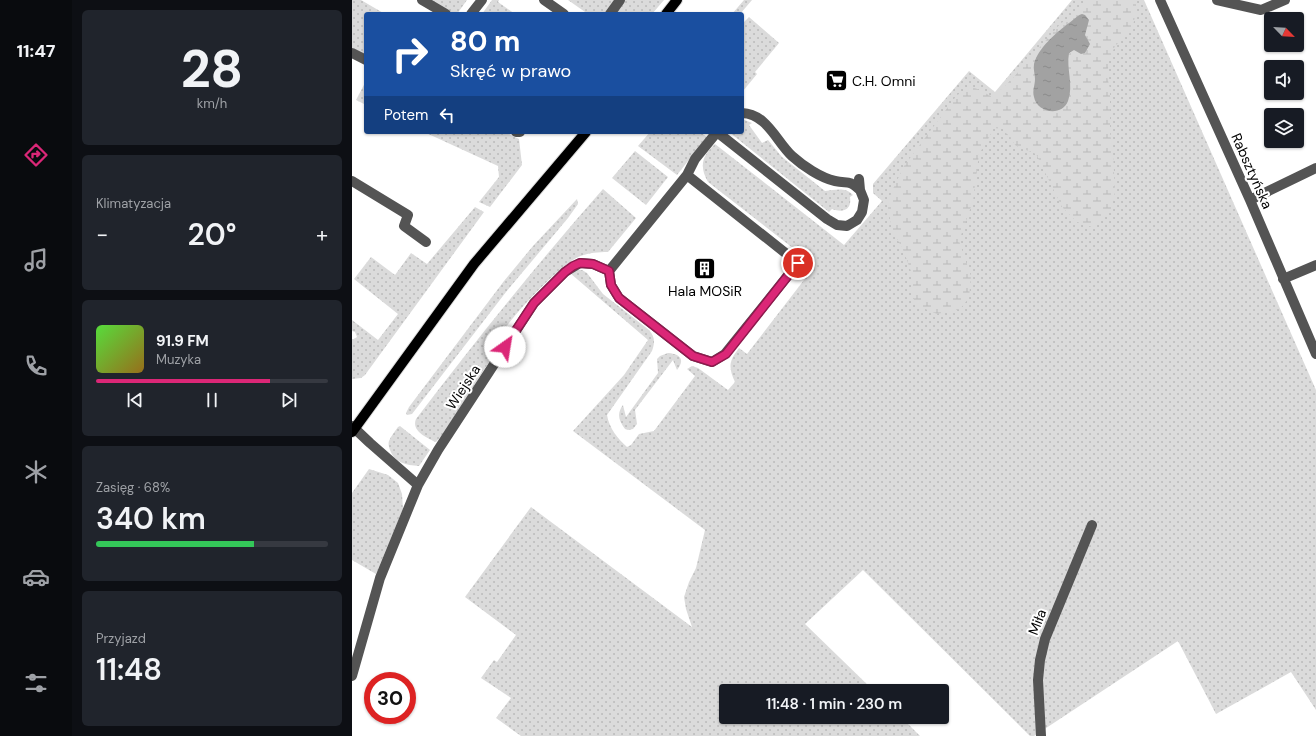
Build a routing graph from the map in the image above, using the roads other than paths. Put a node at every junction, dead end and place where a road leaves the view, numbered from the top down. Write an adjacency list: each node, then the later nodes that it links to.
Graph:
1 (422, 0): 9 (street)
2 (482, 0): 10 (street)
3 (544, 0): 11 (street)
4 (620, 0): 12 (street)
5 (677, 0): 13 (main road)
6 (1160, 0): 25 (street, Rabsztyńska)
7 (1217, 0): 8 (street)
8 (1285, 0)
9 (443, 12)
10 (473, 12)
11 (561, 12)
12 (611, 12)
13 (668, 12)
14 (352, 54): 15 (street)
15 (364, 59)
16 (744, 113): 24 (street)
17 (584, 134): 31 (main road)
18 (715, 134): 21 (street)
19 (720, 134): 24 (street)
20 (1316, 168): 25 (street)
21 (687, 174): 28 (street); 28 (street)
22 (859, 179): 24 (street)
23 (352, 181): 26 (street)
24 (860, 190)
25 (1250, 200): 29 (street, Rabsztyńska)
26 (426, 242)
27 (1316, 265): 29 (street)
28 (609, 271): 32 (street, Wiejska)
29 (1283, 278): 30 (street, Rabsztyńska)
30 (1316, 354)
31 (353, 428): 32 (street)
32 (418, 485): 34 (street, Wiejska)
33 (1092, 525): 35 (street, Miła)
34 (352, 676)
35 (1041, 736)

